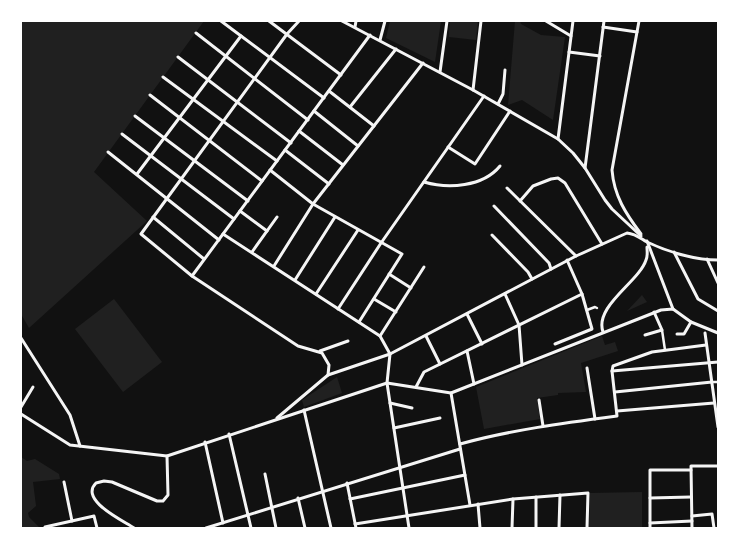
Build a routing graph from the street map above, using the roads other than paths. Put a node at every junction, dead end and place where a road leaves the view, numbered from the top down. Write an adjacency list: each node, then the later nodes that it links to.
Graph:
1 (221, 21): 19 (street)
2 (269, 21): 17 (street)
3 (299, 21): 17 (street)
4 (342, 21): 13 (street)
5 (356, 21): 13 (street)
6 (385, 21): 21 (street)
7 (447, 21): 30 (street)
8 (480, 21): 35 (street)
9 (546, 21): 20 (street)
10 (573, 21): 20 (street)
11 (604, 21): 14 (street)
12 (639, 21): 15 (street)
13 (355, 27): 18 (street)
14 (603, 27): 15 (street); 25 (street)
15 (637, 32): 89 (street)
16 (196, 33): 24 (street)
17 (287, 34): 27 (street); 31 (street)
18 (370, 35): 21 (street); 31 (street)
19 (241, 36): 24 (street); 27 (street)
20 (571, 36): 23 (street)
21 (380, 40): 22 (street)
22 (396, 49): 28 (street); 43 (street)
23 (569, 52): 25 (street); 54 (street)
24 (226, 56): 33 (street); 34 (street)
25 (600, 56): 66 (street)
26 (178, 57): 34 (street)
27 (270, 58): 33 (street); 39 (street)
28 (423, 63): 30 (street); 50 (street)
29 (505, 70): 42 (street)
30 (440, 72): 35 (street)
31 (341, 75): 36 (street)
32 (163, 77): 40 (street)
33 (255, 78): 41 (street); 48 (street)
34 (208, 79): 40 (street); 41 (street)
35 (473, 90): 38 (street)
36 (329, 91): 39 (street); 43 (street)
37 (150, 95): 47 (street)
38 (484, 96): 42 (street); 58 (street)
39 (324, 98): 44 (street)
40 (193, 99): 47 (street); 49 (street)
41 (238, 102): 49 (street); 56 (street)
42 (498, 104): 45 (street)
43 (350, 107): 50 (street)
44 (314, 111): 48 (street); 57 (street)
45 (510, 111): 54 (street); 58 (street)
46 (135, 116): 53 (street)
47 (179, 118): 53 (street); 55 (street)
48 (308, 120): 51 (street)
49 (223, 121): 55 (street); 63 (street)
50 (374, 126): 57 (street)
51 (300, 131): 56 (street); 64 (street)
52 (122, 134): 61 (street)
53 (164, 138): 61 (street); 62 (street)
54 (558, 139): 66 (street)
55 (209, 141): 62 (street); 70 (street)
56 (291, 142): 59 (street)
57 (358, 146): 64 (street)
58 (448, 147): 71 (street)
59 (285, 150): 63 (street); 72 (street)
60 (108, 152): 68 (street)
61 (150, 156): 68 (street); 69 (street)
62 (195, 161): 69 (street); 75 (street)
63 (277, 161): 67 (street)
64 (343, 165): 72 (street)
65 (500, 166): 71 (street)
66 (585, 168): 89 (street)
67 (270, 170): 70 (street); 77 (street)
68 (137, 174): 74 (street)
69 (181, 179): 74 (street); 83 (street)
70 (262, 181): 75 (street)
71 (424, 182): 90 (street)
72 (329, 184): 77 (street)
73 (507, 188): 76 (street)
74 (167, 198): 80 (street); 88 (street)
75 (248, 201): 79 (street)
76 (520, 201): 91 (street); 94 (street)
77 (313, 204): 82 (street); 99 (street)
78 (494, 206): 101 (street)
79 (240, 211): 83 (street); 85 (street)
80 (153, 217): 95 (street); 103 (street)
81 (277, 217): 85 (street)
82 (335, 217): 84 (street); 105 (street)
83 (234, 220): 86 (street)
84 (358, 230): 90 (street); 108 (street)
85 (267, 231): 92 (street)
86 (223, 234): 88 (street); 92 (street)
87 (492, 235): 104 (street)
88 (219, 240): 95 (street)
89 (647, 242): 91 (street); 93 (street); 114 (street); 124 (street)
90 (381, 243): 102 (street); 113 (street)
91 (602, 244): 94 (street)
92 (252, 252): 99 (street)
93 (674, 252): 96 (street); 116 (street)
94 (576, 256): 97 (street)
95 (204, 259): 103 (street)
96 (708, 259): 98 (street); 106 (street)
97 (567, 260): 101 (street); 110 (street)
98 (718, 260)
99 (274, 266): 105 (street)
100 (424, 267): 107 (street)
101 (551, 269): 104 (street)
102 (389, 274): 107 (street); 111 (street)
103 (192, 276): 137 (street)
104 (532, 279): 109 (street)
105 (295, 280): 108 (street)
106 (718, 283)
107 (411, 288): 117 (street)
108 (316, 294): 113 (street)
109 (505, 294): 119 (street); 122 (street)
110 (582, 294): 115 (street); 122 (street)
111 (374, 298): 117 (street); 120 (street)
112 (597, 308): 115 (street)
113 (338, 309): 120 (street)
114 (672, 309): 118 (street); 121 (street)
115 (587, 310): 134 (street)
116 (718, 311)
117 (396, 312): 129 (street)
118 (654, 312): 123 (street); 124 (street)
119 (467, 314): 130 (street); 133 (street)
120 (359, 322): 129 (street)
121 (692, 322): 126 (street); 127 (street)
122 (520, 326): 133 (street); 143 (street)
123 (662, 330): 128 (street); 136 (street)
124 (603, 332): 143 (street)
125 (705, 333): 135 (street)
126 (718, 333)
127 (676, 334)
128 (645, 335)
129 (380, 336): 139 (street)
130 (426, 336): 139 (street); 142 (street)
131 (21, 338): 172 (street)
132 (348, 341): 137 (street)
133 (482, 344): 138 (street)
134 (555, 344)
135 (706, 345): 136 (street); 141 (street)
136 (665, 350): 145 (street)
137 (320, 351): 146 (street)
138 (467, 351): 142 (street); 150 (street)
139 (390, 354): 146 (street); 149 (street)
140 (718, 362): 141 (street)
141 (709, 363): 145 (street); 147 (street)
142 (440, 364): 152 (street)
143 (522, 365): 150 (street)
144 (587, 368): 164 (street)
145 (612, 371): 153 (street)
146 (328, 375): 165 (street)
147 (712, 382): 148 (street); 153 (street); 157 (street)
148 (718, 382)
149 (386, 383): 152 (street); 156 (street); 160 (street)
150 (474, 384): 154 (street)
151 (33, 387): 158 (street)
152 (416, 387): 154 (street)
153 (614, 392): 161 (street)
154 (451, 393): 171 (street)
155 (540, 400): 166 (street)
156 (390, 403): 159 (street); 167 (street)
157 (714, 403): 161 (street); 168 (street)
158 (21, 407)
159 (412, 408)
160 (304, 410): 165 (street); 183 (street)
161 (617, 411): 164 (street)
162 (21, 414): 172 (street)
163 (440, 418): 167 (street)
164 (595, 419): 166 (street)
165 (275, 420): 169 (street)
166 (544, 426): 171 (street)
167 (394, 428): 176 (street)
168 (718, 428)
169 (229, 434): 170 (street); 194 (street)
170 (206, 442): 174 (street); 199 (street)
171 (460, 444): 173 (street)
172 (80, 446): 174 (street)
173 (460, 449): 176 (street); 179 (street)
174 (167, 456): 204 (street)
175 (718, 466): 177 (street)
176 (400, 467): 181 (street); 182 (street)
177 (691, 470): 186 (street); 188 (street)
178 (265, 474): 193 (street)
179 (465, 475): 182 (street); 192 (street)
180 (64, 482): 197 (street)
181 (346, 483): 183 (street); 189 (street)
182 (403, 487): 189 (street); 195 (street)
183 (322, 491): 187 (street); 209 (street)
184 (560, 495): 185 (street); 215 (street); 216 (street)
185 (536, 497): 190 (street); 214 (street)
186 (691, 497): 188 (street); 196 (street)
187 (298, 498): 193 (street); 208 (street)
188 (650, 498): 200 (street)
189 (350, 499): 201 (street)
190 (513, 499): 191 (street); 213 (street)
191 (478, 504): 192 (street); 212 (street)
192 (470, 505): 195 (street)
193 (272, 507): 194 (street); 207 (street)
194 (247, 515): 199 (street); 206 (street)
195 (407, 515): 201 (street); 211 (street)
196 (692, 516): 198 (street); 219 (street)
197 (72, 521): 202 (street); 203 (street)
198 (692, 521): 200 (street); 218 (street)
199 (223, 523): 205 (street)
200 (650, 523): 217 (street)
201 (355, 524): 210 (street)
202 (45, 527)
203 (97, 528)
204 (134, 528)
205 (206, 528)
206 (250, 528)
207 (276, 528)
208 (304, 528)
209 (330, 528)
210 (356, 528)
211 (409, 528)
212 (480, 528)
213 (512, 528)
214 (536, 528)
215 (559, 528)
216 (587, 528)
217 (650, 528)
218 (692, 528)
219 (714, 528)

